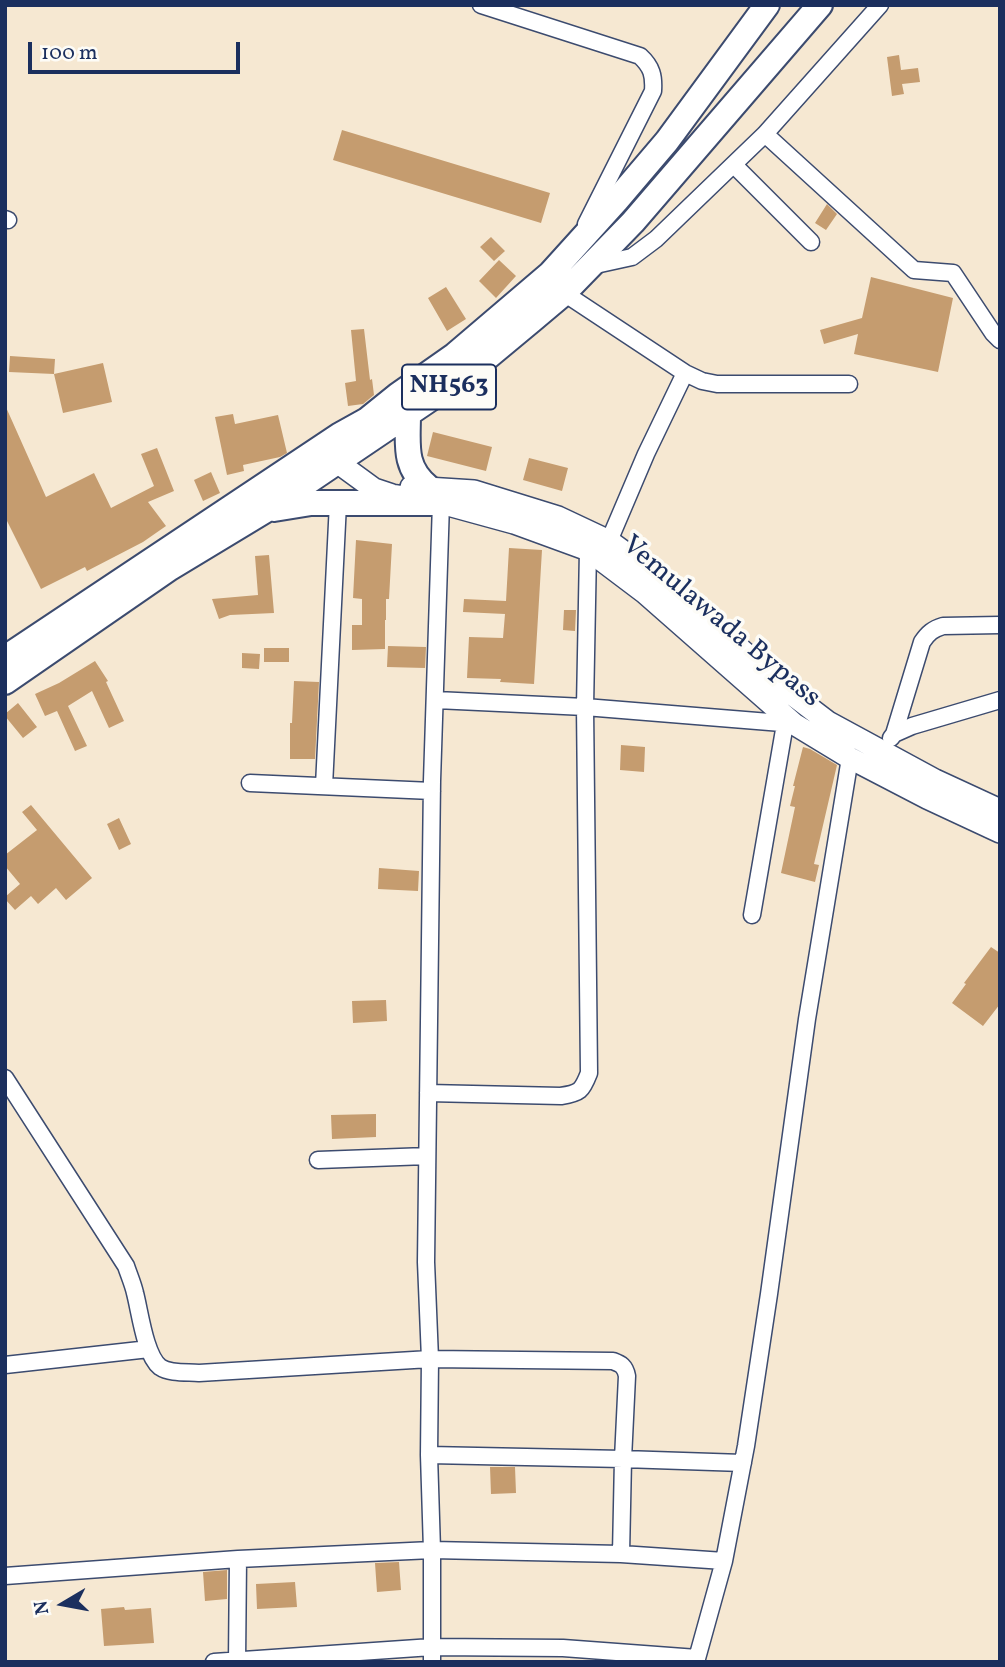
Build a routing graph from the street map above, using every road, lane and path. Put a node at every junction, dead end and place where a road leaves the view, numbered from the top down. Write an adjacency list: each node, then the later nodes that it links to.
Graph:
1 (481, 5): 8 (street)
2 (767, 5): 8 (highway, NH563)
3 (820, 5): 8 (highway, NH563)
4 (880, 5): 5 (street)
5 (765, 134): 6 (street); 10 (street)
6 (734, 165): 7 (street); 8 (street)
7 (811, 242)
8 (582, 257): 9 (highway, NH563); 14 (highway, NH563)
9 (564, 293): 11 (street); 13 (highway, NH563)
10 (1000, 340)
11 (685, 373): 12 (street); 18 (street)
12 (849, 384)
13 (408, 414): 14 (highway, NH563); 15 (highway)
14 (338, 449): 15 (main road, Vemulawada Bypass); 17 (highway, NH563); 21 (highway, NH563)
15 (435, 495): 16 (highway); 18 (main road, Vemulawada Bypass); 19 (main road, Vemulawada Bypass); 23 (street)
16 (338, 503): 17 (highway); 31 (street)
17 (266, 510): 22 (highway, NH563)
18 (609, 541): 28 (main road, Vemulawada Bypass)
19 (588, 550): 25 (street); 26 (main road, Vemulawada Bypass)
20 (1000, 625): 27 (street)
21 (5, 658)
22 (5, 682)
23 (436, 700): 25 (street); 32 (street)
24 (1000, 701): 27 (street)
25 (586, 707): 26 (street); 37 (street)
26 (789, 724): 29 (main road, Vemulawada Bypass); 35 (street)
27 (894, 733): 28 (street)
28 (882, 752): 33 (main road, Vemulawada Bypass)
29 (850, 758): 34 (main road, Vemulawada Bypass); 45 (street)
30 (250, 783): 31 (street)
31 (324, 786): 32 (street)
32 (432, 791): 37 (street)
33 (1000, 810)
34 (1000, 832)
35 (752, 915)
36 (5, 1079): 40 (street)
37 (428, 1093): 38 (street)
38 (427, 1156): 39 (street); 41 (street)
39 (318, 1160)
40 (149, 1349): 41 (street); 42 (street)
41 (430, 1359): 43 (street); 44 (street)
42 (5, 1365)
43 (429, 1455): 44 (street); 46 (street)
44 (622, 1459): 45 (street); 47 (street)
45 (743, 1463): 49 (street)
46 (432, 1550): 47 (street); 48 (street); 51 (street)
47 (621, 1555): 49 (street)
48 (239, 1559): 50 (street); 53 (street)
49 (724, 1560): 52 (street)
50 (5, 1576)
51 (432, 1655): 52 (street); 53 (street)
52 (697, 1660)
53 (237, 1661): 54 (street)
54 (214, 1662)

